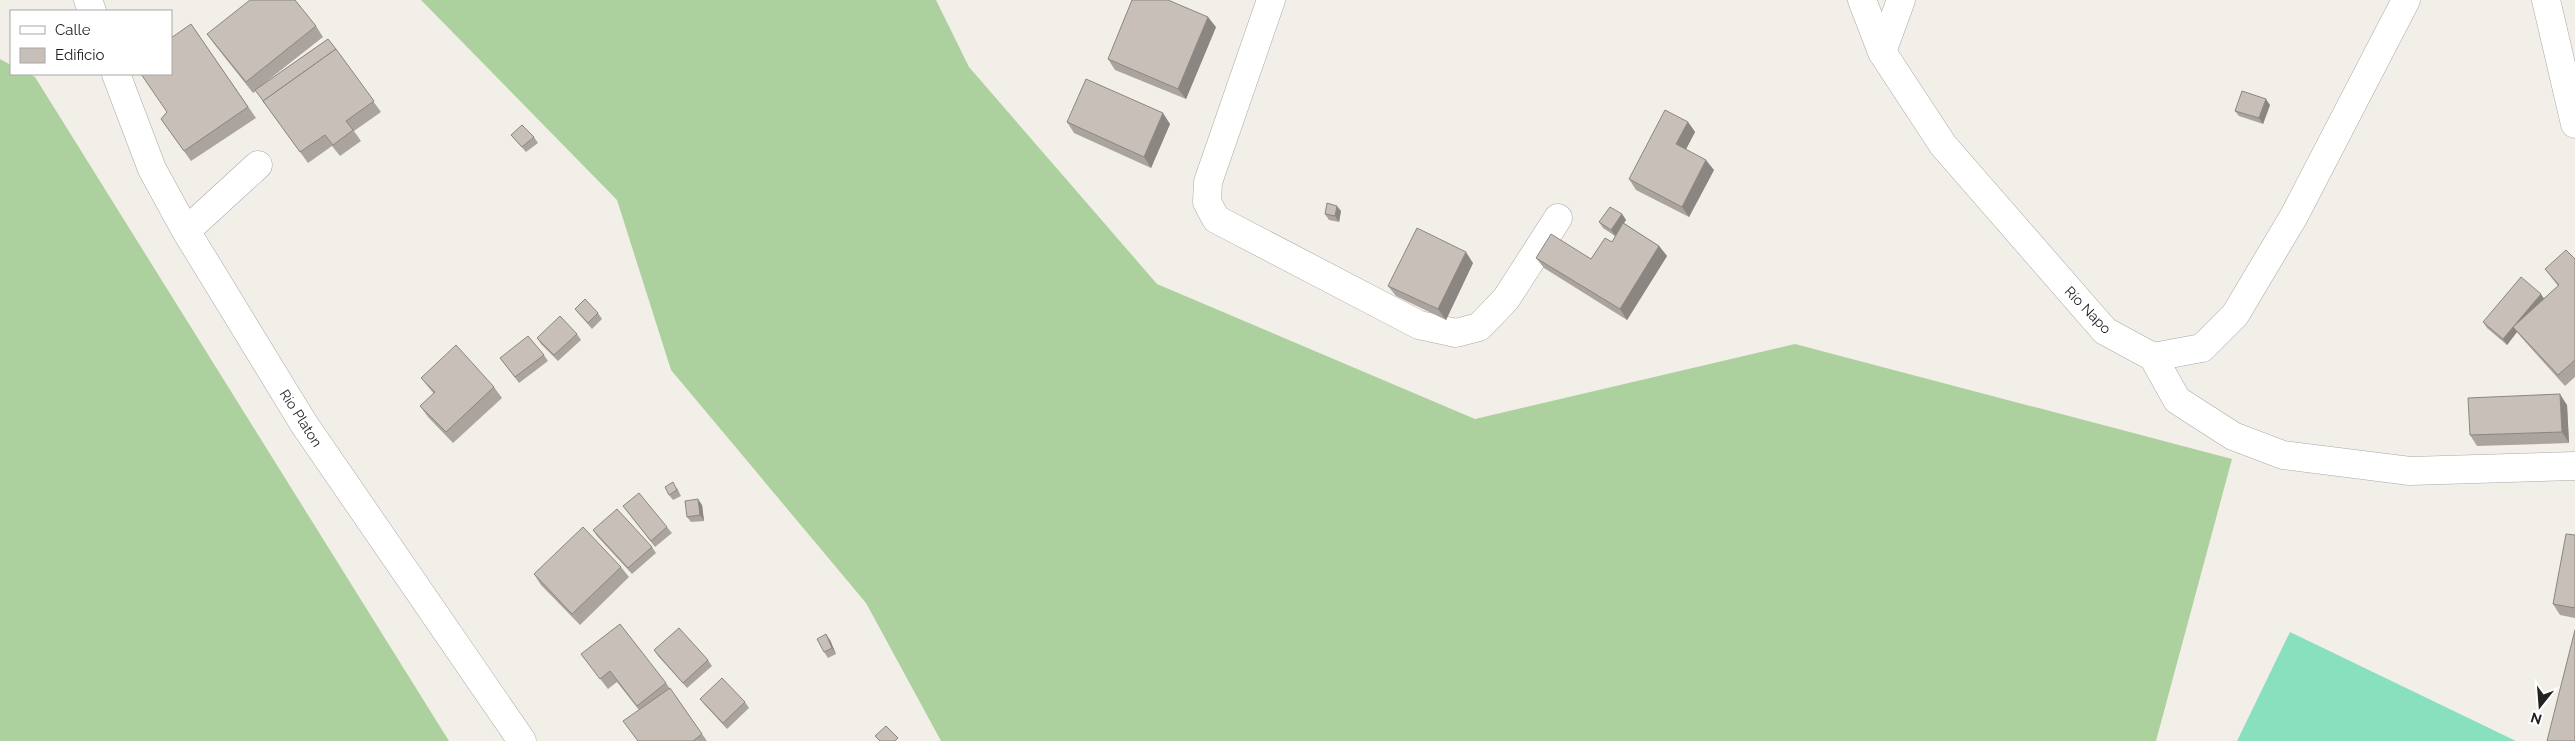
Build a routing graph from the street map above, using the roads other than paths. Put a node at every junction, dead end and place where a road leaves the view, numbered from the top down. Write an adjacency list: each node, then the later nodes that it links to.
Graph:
1 (1271, 0): 10 (street)
2 (1862, 0): 6 (street, Río Napo)
3 (1901, 0): 6 (street)
4 (2406, 0): 12 (street)
5 (2546, 0): 8 (street)
6 (1882, 52): 12 (street, Río Napo)
7 (116, 75): 11 (street, Río Platon)
8 (2575, 124)
9 (258, 165): 11 (street)
10 (1558, 218)
11 (186, 231): 14 (street, Río Platon)
12 (2153, 357): 13 (street)
13 (2575, 466)
14 (522, 741)

